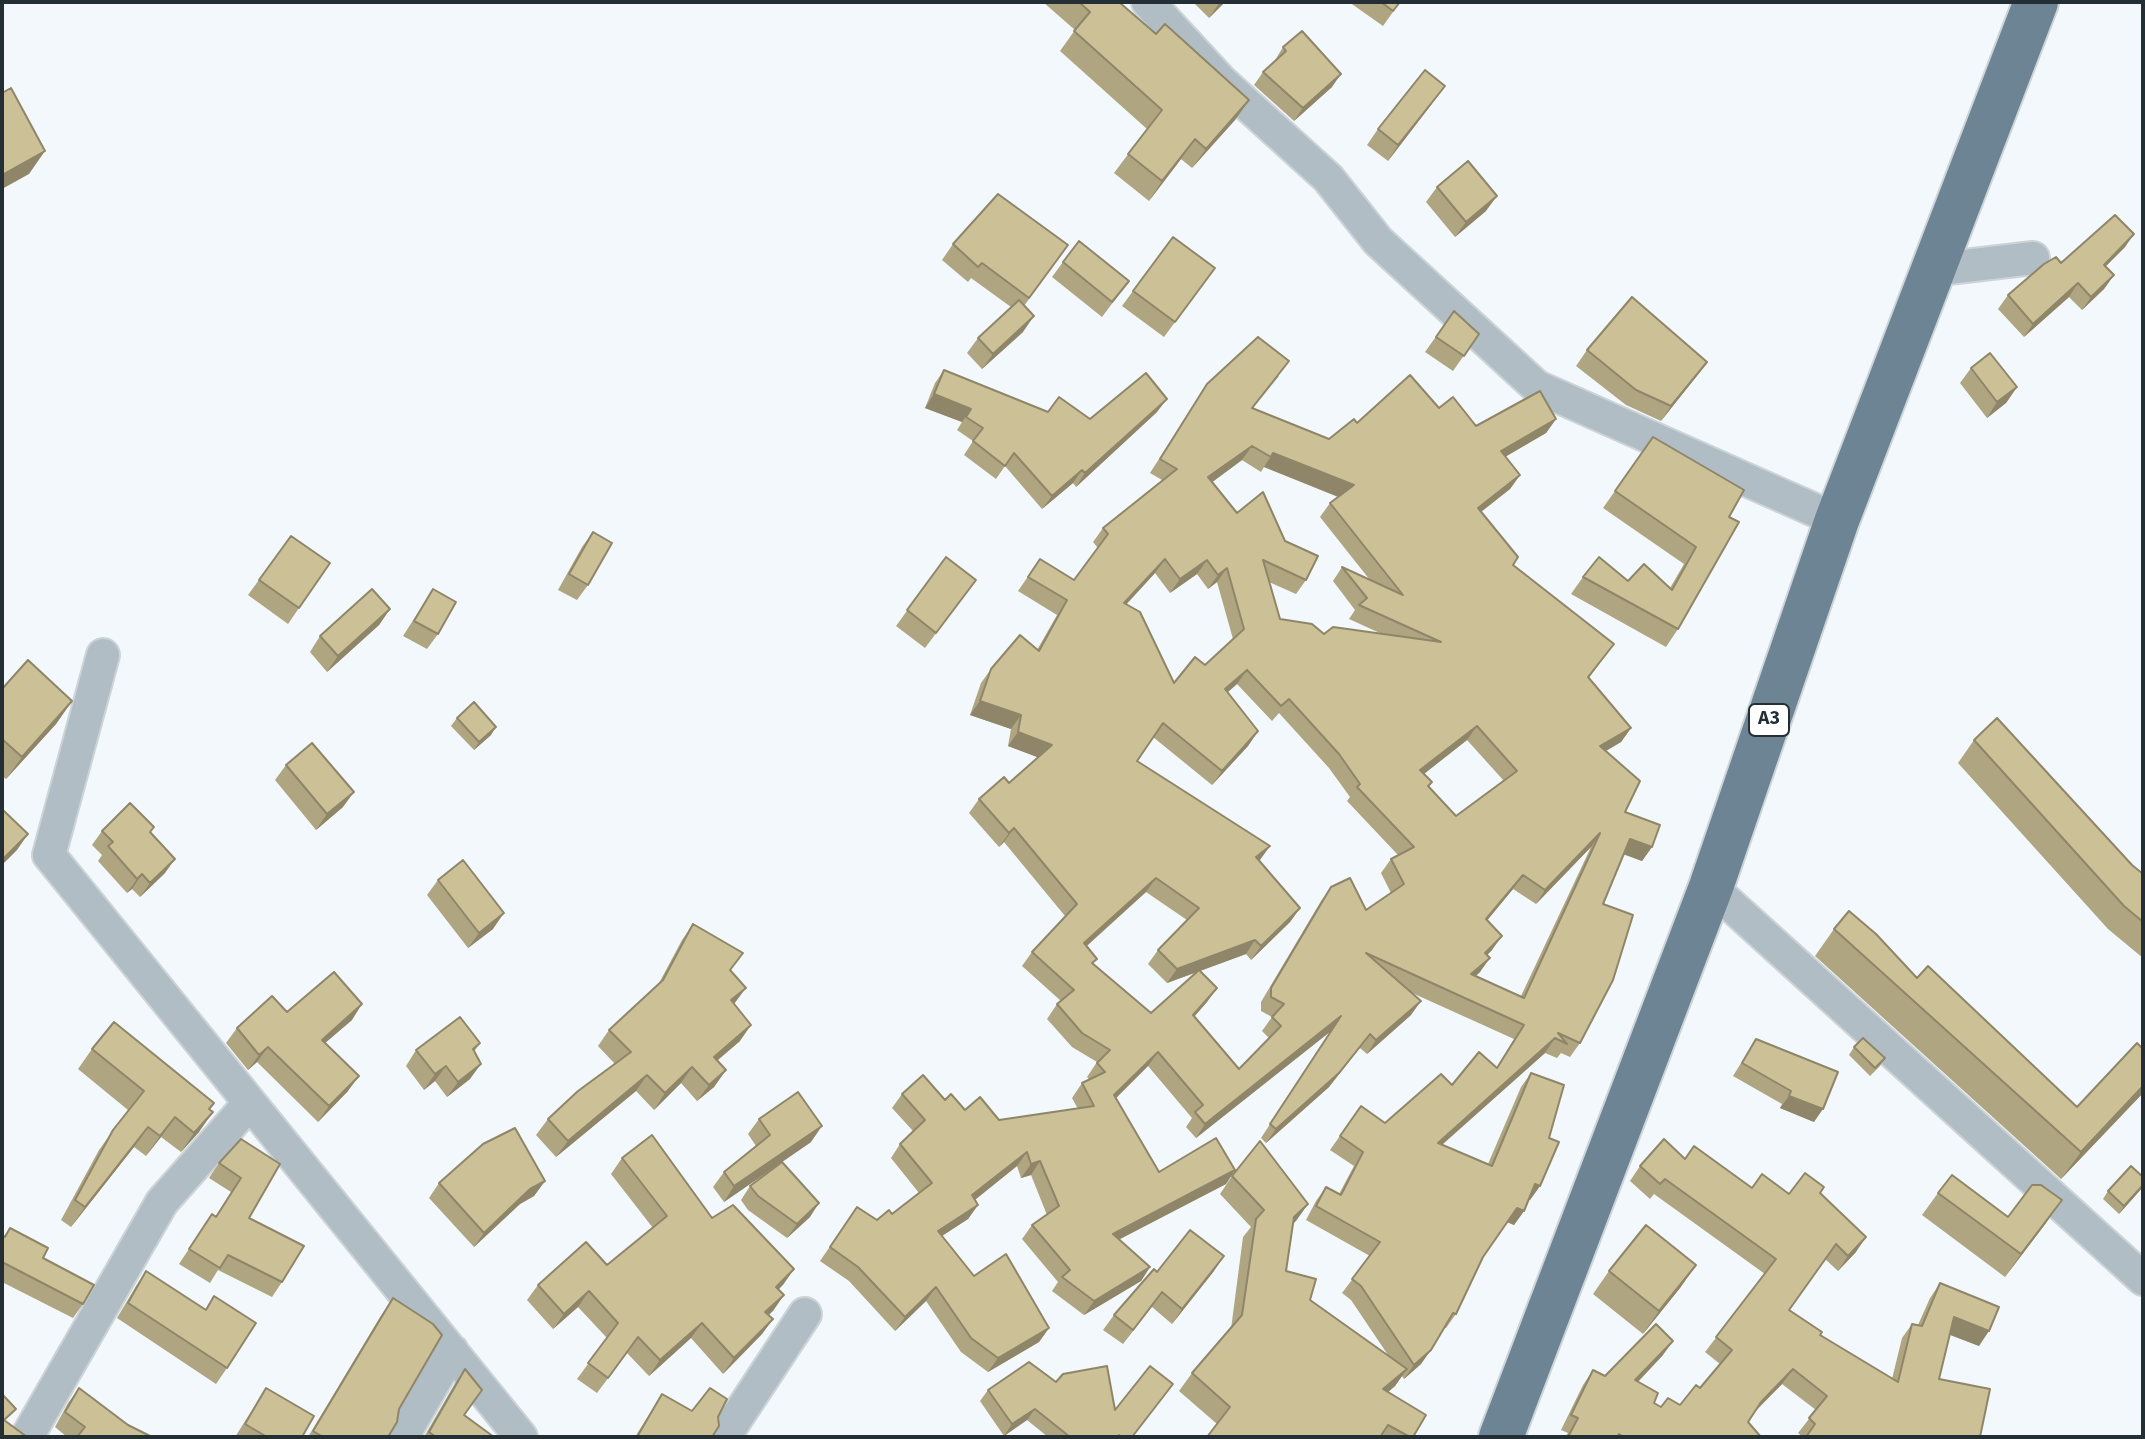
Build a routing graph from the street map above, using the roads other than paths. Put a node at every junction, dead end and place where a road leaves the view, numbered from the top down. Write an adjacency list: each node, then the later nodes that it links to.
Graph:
1 (1148, 2): 5 (street)
2 (2036, 2): 4 (highway, A3)
3 (2033, 258): 4 (street)
4 (1931, 270): 5 (highway, A3)
5 (1837, 520): 7 (highway, A3)
6 (103, 655): 8 (street)
7 (1711, 887): 9 (street); 16 (highway, A3)
8 (248, 1105): 11 (street); 12 (street)
9 (2143, 1279)
10 (805, 1314): 15 (street)
11 (452, 1351): 13 (street); 14 (street)
12 (27, 1437)
13 (402, 1437)
14 (521, 1437)
15 (724, 1437)
16 (1501, 1437)

